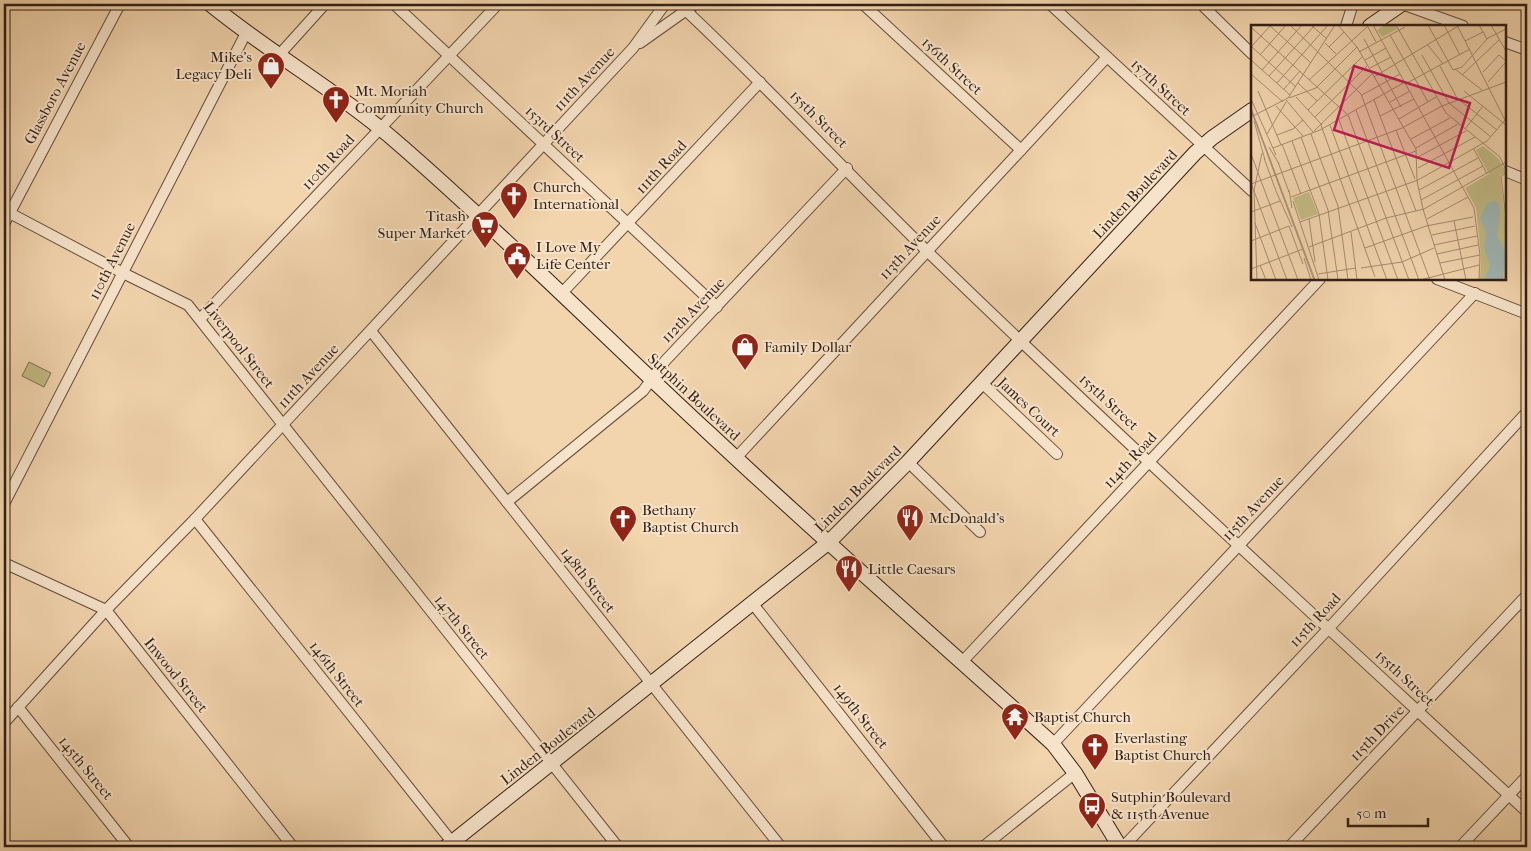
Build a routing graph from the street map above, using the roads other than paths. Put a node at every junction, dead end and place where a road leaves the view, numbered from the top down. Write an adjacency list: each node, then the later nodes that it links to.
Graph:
1 (120, 4): 35 (street, Glassboro Avenue)
2 (210, 4): 17 (main road, Sutphin Boulevard)
3 (325, 4): 22 (street)
4 (394, 4): 23 (street, 153rd Street)
5 (498, 4): 23 (street, 110th Road)
6 (664, 4): 19 (street, 111th Avenue)
7 (695, 4): 13 (street, 111th Avenue)
8 (863, 4): 30 (street, 156th Street)
9 (1050, 4): 24 (street, 157th Street)
10 (1201, 4): 21 (street)
11 (1353, 4): 14 (street)
12 (1402, 4): 15 (main road); 16 (street)
13 (683, 7): 19 (street, 111th Avenue); 25 (street, 155th Street)
14 (1346, 25)
15 (1371, 25)
16 (1460, 25)
17 (246, 33): 22 (main road, Sutphin Boulevard); 40 (street, 110th Avenue)
18 (1506, 42): 20 (street)
19 (633, 48): 28 (street, 111th Avenue)
20 (1527, 50)
21 (1251, 53)
22 (279, 55): 27 (main road, Sutphin Boulevard)
23 (450, 55): 27 (street, 110th Road); 28 (street, 153rd Street)
24 (1107, 57): 29 (street, 157th Street); 30 (street, 113th Avenue)
25 (760, 82): 31 (street, 155th Street); 37 (street, 111th Road)
26 (1251, 111): 29 (main road, Linden Boulevard)
27 (380, 128): 36 (main road, Sutphin Boulevard); 47 (street, 110th Road)
28 (544, 144): 36 (street, 111th Avenue); 37 (street, 153rd Street)
29 (1203, 146): 34 (street, 157th Street); 49 (main road, Linden Boulevard)
30 (1021, 150): 39 (street, 113th Avenue)
31 (847, 168): 39 (street, 155th Street); 45 (street, 112th Avenue)
32 (1506, 171): 33 (street)
33 (1527, 180)
34 (1251, 190)
35 (7, 211): 38 (street, Glassboro Avenue); 40 (street, Liverpool Street)
36 (478, 214): 43 (main road, Sutphin Boulevard); 48 (street, 111th Avenue)
37 (628, 222): 43 (street, 111th Road); 45 (street, 153rd Street)
38 (4, 224)
39 (927, 251): 49 (street, 155th Street); 55 (street, 113th Avenue)
40 (122, 273): 47 (street, Liverpool Street); 59 (street, 110th Avenue)
41 (1319, 280): 56 (street, 114th Road)
42 (1440, 280): 44 (street)
43 (562, 293): 50 (main road, Sutphin Boulevard)
44 (1475, 293): 46 (street); 63 (street, 115th Avenue)
45 (717, 307): 50 (street, 112th Avenue)
46 (1527, 314)
47 (201, 318): 53 (street, Liverpool Street)
48 (371, 331): 53 (street, 111th Avenue); 58 (street, 148th Street)
49 (1021, 340): 51 (main road, Linden Boulevard); 56 (street, 155th Street)
50 (652, 381): 55 (main road, Sutphin Boulevard); 58 (street, 112th Avenue)
51 (982, 383): 54 (street, James Court); 57 (main road, Linden Boulevard)
52 (1527, 412): 68 (street, 115th Road)
53 (283, 425): 60 (street, 111th Avenue); 75 (street, 147th Street)
54 (1057, 454)
55 (736, 458): 62 (main road, Sutphin Boulevard)
56 (1150, 461): 63 (street, 155th Street); 69 (street, 114th Road)
57 (908, 462): 61 (street); 62 (main road, Linden Boulevard)
58 (507, 502): 70 (street, 148th Street)
59 (4, 504)
60 (195, 519): 67 (street, 111th Avenue); 80 (street, 146th Street)
61 (980, 532)
62 (829, 542): 66 (main road, Linden Boulevard); 69 (main road, Sutphin Boulevard)
63 (1240, 545): 68 (street, 155th Street); 74 (street, 115th Avenue)
64 (4, 564): 67 (street, Inwood Street)
65 (1527, 595): 72 (street, 115th Drive)
66 (753, 604): 70 (main road, Linden Boulevard); 85 (street, 149th Street)
67 (106, 610): 71 (street, 111th Avenue); 82 (street, Inwood Street)
68 (1329, 628): 72 (street, 155th Street); 87 (street, 115th Road)
69 (962, 662): 74 (main road, Sutphin Boulevard)
70 (652, 684): 75 (main road, Linden Boulevard); 84 (street, 148th Street)
71 (18, 708): 73 (street, 111th Avenue); 81 (street, 145th Street)
72 (1419, 712): 78 (street, 155th Street); 88 (street, 115th Drive)
73 (4, 723)
74 (1053, 744): 76 (main road, Sutphin Boulevard)
75 (552, 763): 80 (main road, Linden Boulevard); 83 (street, 147th Street)
76 (1076, 773): 86 (street); 87 (main road, Sutphin Boulevard)
77 (1527, 776): 78 (street)
78 (1509, 795): 79 (street, 155th Street); 89 (street)
79 (1527, 812)
80 (451, 846)
81 (130, 847)
82 (293, 847)
83 (618, 847)
84 (781, 847)
85 (944, 847)
86 (983, 847)
87 (1121, 847)
88 (1289, 847)
89 (1460, 847)

